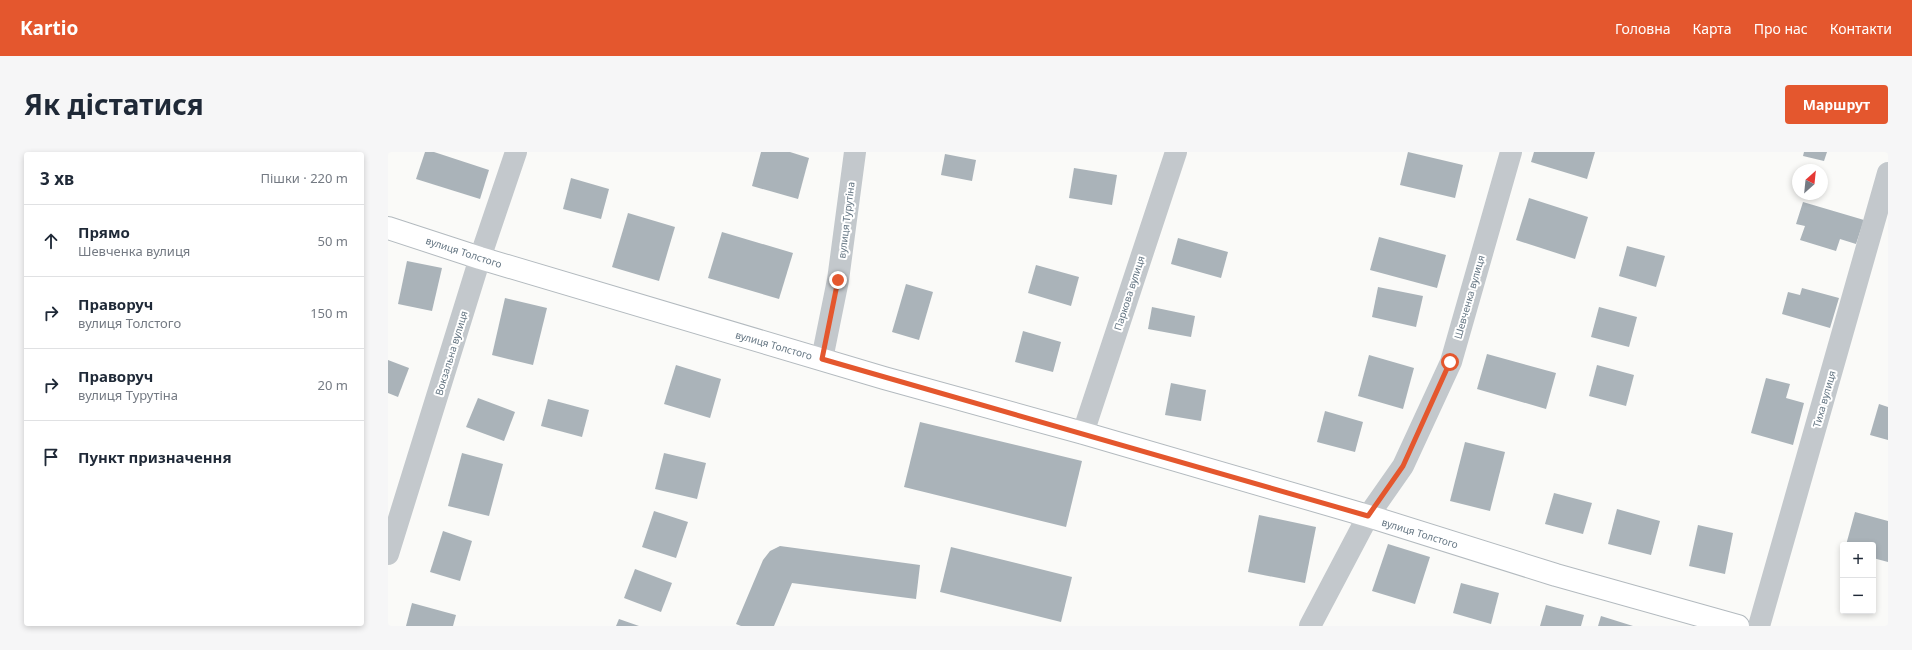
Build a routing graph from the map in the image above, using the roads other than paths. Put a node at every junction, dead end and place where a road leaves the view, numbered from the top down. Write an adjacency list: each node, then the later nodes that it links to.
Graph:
1 (516, 152): 7 (street, Вокзальна вулиця)
2 (855, 152): 8 (street, вулиця Турутіна)
3 (1176, 152): 9 (street, Паркова вулиця)
4 (1511, 152): 10 (street, Шевченка вулиця)
5 (1888, 173): 14 (street, Тиха вулиця)
6 (388, 228): 7 (street, вулиця Толстого)
7 (480, 258): 8 (street, вулиця Толстого); 11 (street, Вокзальна вулиця)
8 (822, 359): 9 (street, вулиця Толстого)
9 (1083, 433): 10 (street, вулиця Толстого)
10 (1368, 516): 12 (street, Шевченка вулиця); 13 (street, вулиця Толстого)
11 (388, 554)
12 (1310, 626)
13 (1738, 626)
14 (1759, 626)

